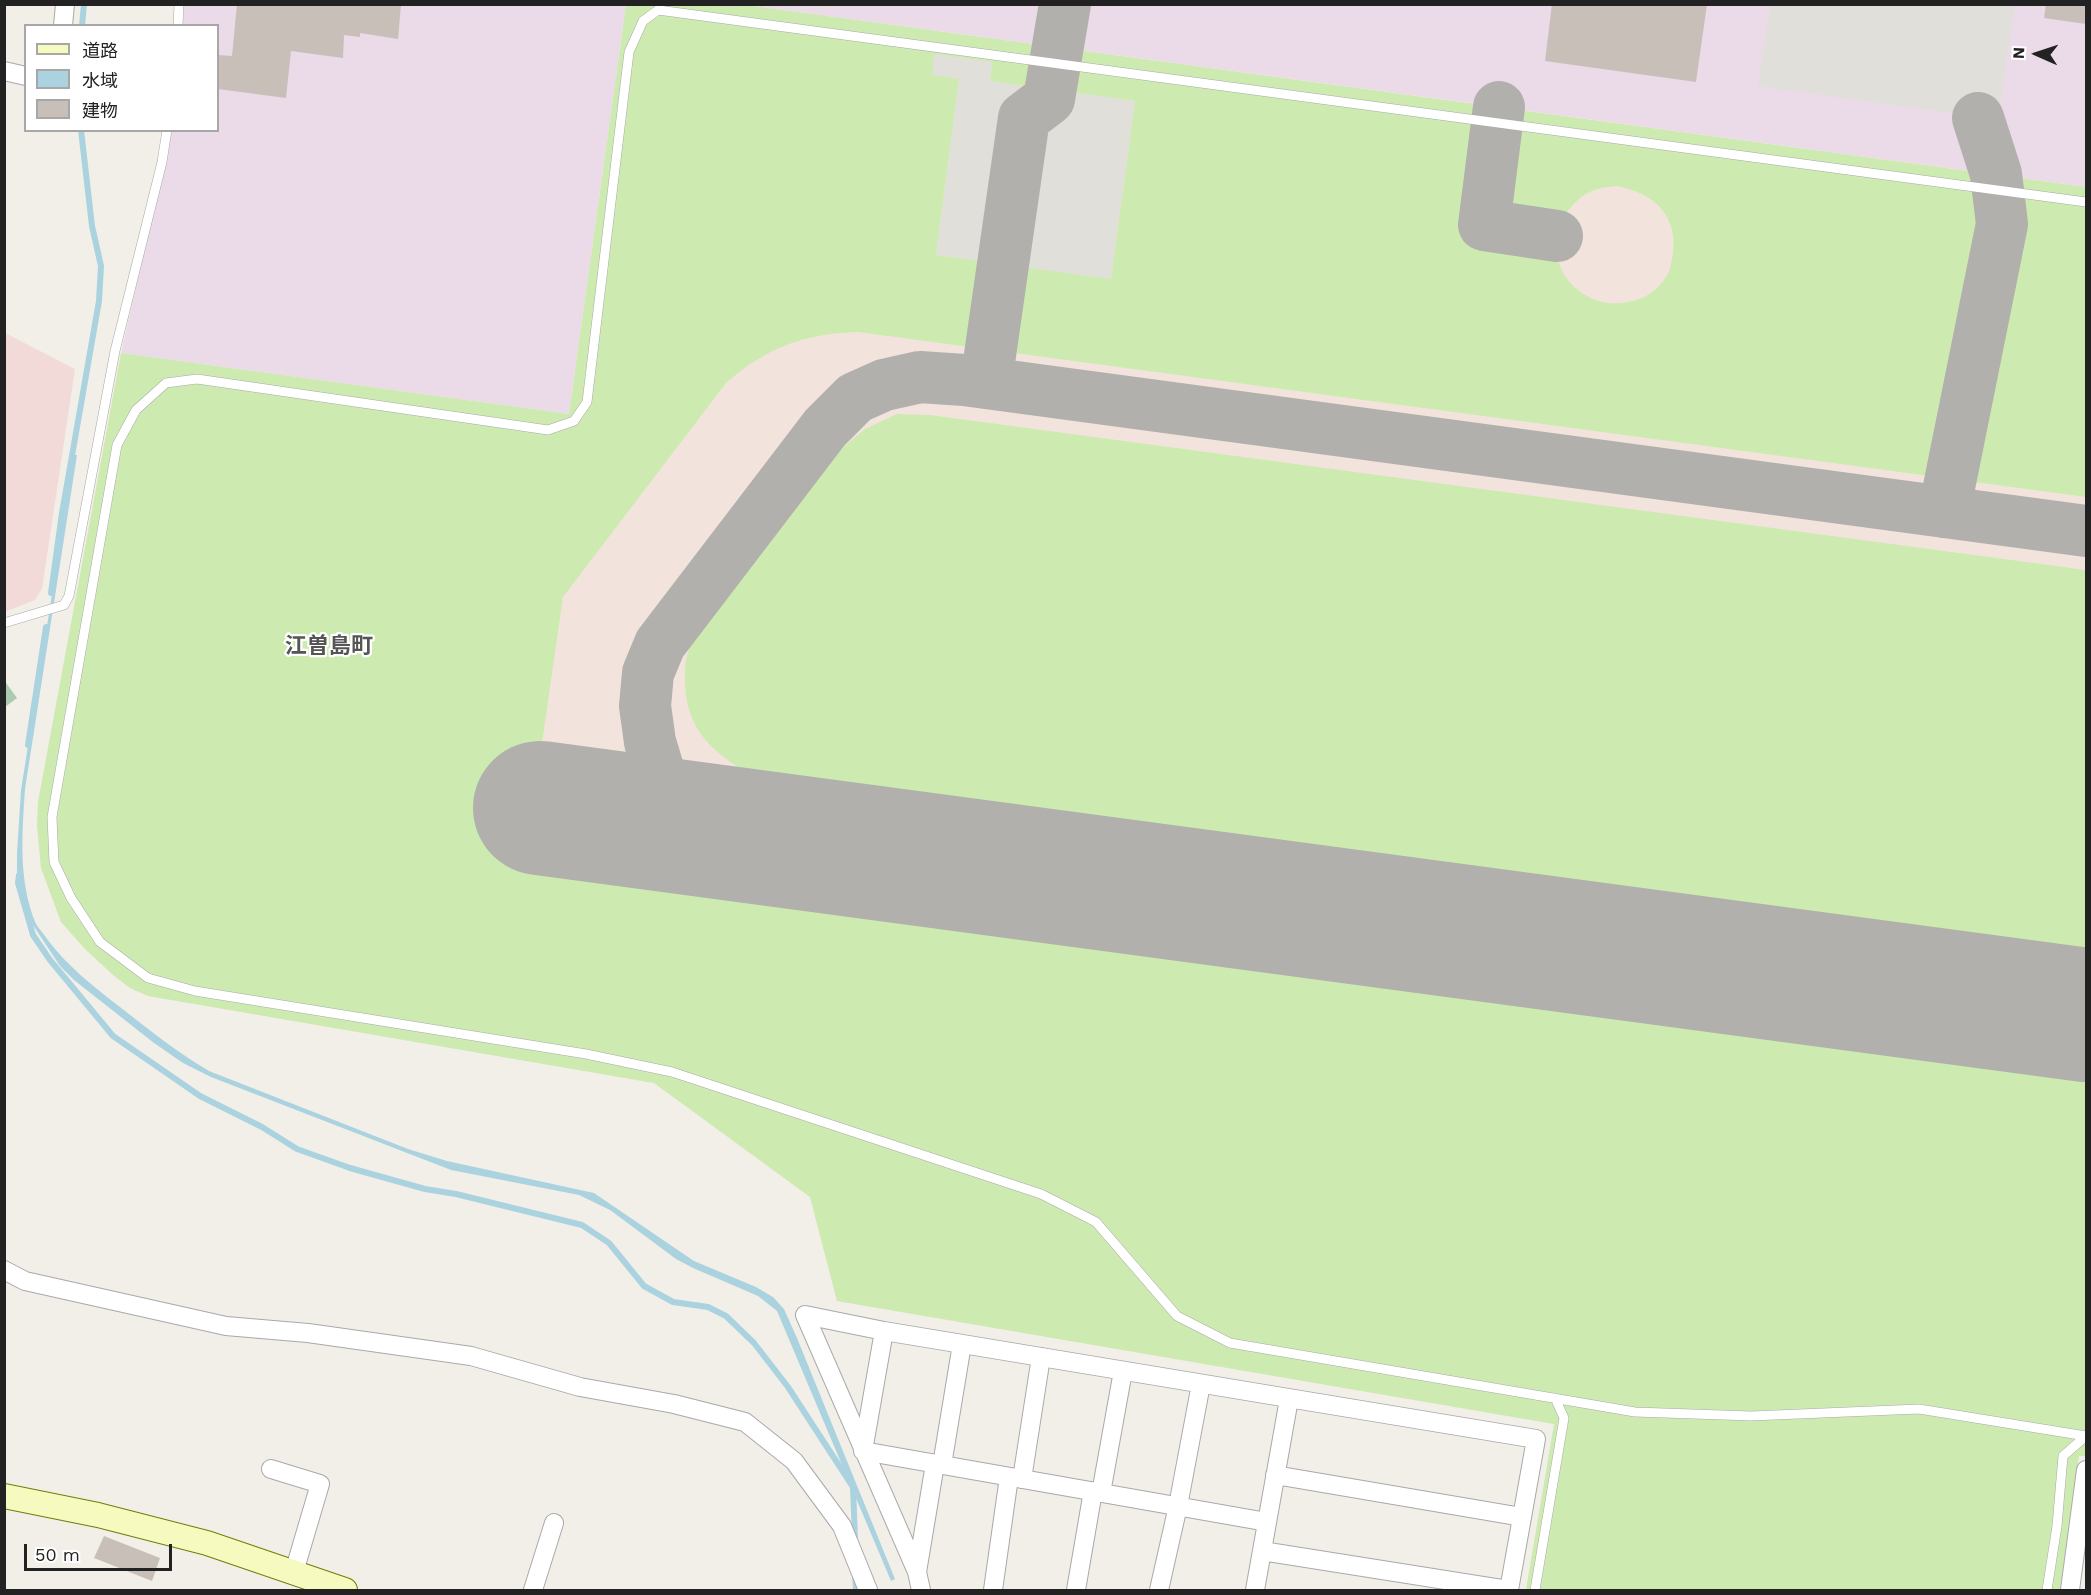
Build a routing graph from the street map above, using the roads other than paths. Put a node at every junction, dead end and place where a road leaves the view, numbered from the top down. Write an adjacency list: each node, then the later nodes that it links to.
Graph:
1 (65, 4): 3 (street)
2 (179, 4): 4 (lane)
3 (63, 24)
4 (178, 24)
5 (4, 71): 6 (street)
6 (24, 76)
7 (167, 132): 9 (lane)
8 (2086, 202): 16 (lane)
9 (4, 623)
10 (4, 1270): 35 (street)
11 (884, 1331): 12 (street); 18 (street); 18 (street)
12 (962, 1344): 13 (street); 19 (street)
13 (1041, 1357): 14 (street); 23 (street)
14 (1123, 1371): 15 (street); 24 (street)
15 (1201, 1384): 17 (street); 26 (street)
16 (1555, 1398): 42 (lane); 43 (lane)
17 (1289, 1399): 22 (street); 27 (street)
18 (863, 1451): 19 (street); 32 (street)
19 (939, 1465): 23 (street); 32 (street)
20 (272, 1469): 31 (street)
21 (2086, 1470): 44 (street)
22 (1275, 1475): 27 (street); 28 (street)
23 (1016, 1478): 24 (street); 37 (street)
24 (1097, 1492): 26 (street); 38 (street)
25 (4, 1496): 31 (street)
26 (1178, 1506): 28 (street); 39 (street)
27 (1522, 1517): 41 (street)
28 (1268, 1522): 30 (street)
29 (554, 1523): 34 (street)
30 (1262, 1551): 40 (street); 41 (street)
31 (294, 1572): 33 (street)
32 (917, 1572): 36 (street)
33 (345, 1590)
34 (533, 1590)
35 (868, 1590)
36 (921, 1590)
37 (993, 1590)
38 (1076, 1590)
39 (1159, 1590)
40 (1255, 1590)
41 (1509, 1590)
42 (1535, 1590)
43 (2047, 1590)
44 (2070, 1590)

